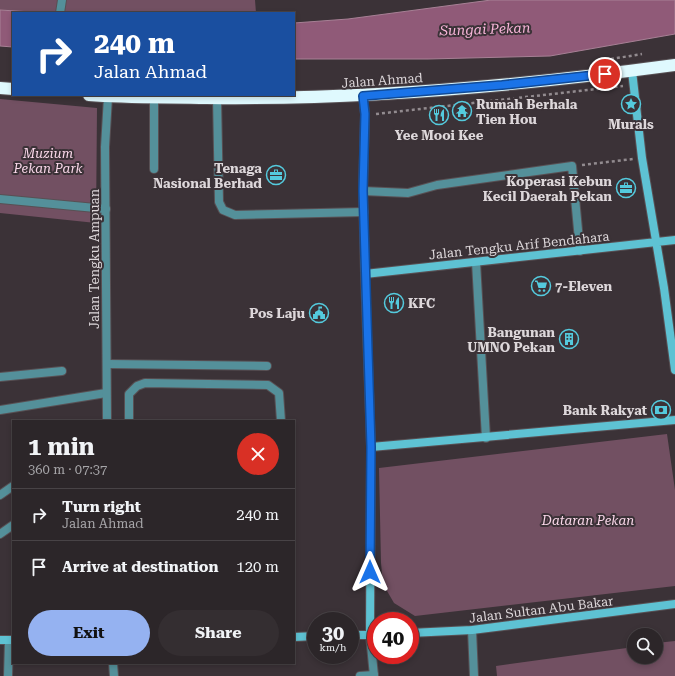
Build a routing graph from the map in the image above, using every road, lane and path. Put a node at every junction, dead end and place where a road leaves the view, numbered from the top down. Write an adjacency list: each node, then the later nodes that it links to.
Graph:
1 (675, 65): 2 (highway, Jalan Ahmad)
2 (632, 71): 3 (street); 7 (highway, Jalan Ahmad)
3 (634, 85): 11 (path); 12 (street)
4 (0, 88): 5 (highway)
5 (12, 89)
6 (98, 96): 8 (highway, Jalan Ahmad)
7 (363, 96): 10 (highway, Jalan Ahmad); 15 (street)
8 (108, 97): 9 (highway, Jalan Ahmad); 17 (street, Jalan Tengku Ampuan)
9 (154, 97): 10 (highway, Jalan Ahmad); 14 (street)
10 (217, 98): 18 (street)
11 (376, 114)
12 (642, 158): 13 (path); 20 (street)
13 (572, 166): 15 (street); 21 (street)
14 (154, 168)
15 (363, 191): 18 (street)
16 (0, 199): 17 (street)
17 (106, 209): 25 (street, Jalan Tengku Ampuan)
18 (364, 212): 23 (street)
19 (675, 240): 20 (street, Jalan Tengku Arif Bendahara)
20 (656, 242): 21 (street, Jalan Tengku Arif Bendahara); 24 (street)
21 (580, 251): 22 (street, Jalan Tengku Arif Bendahara)
22 (476, 262): 23 (street, Jalan Tengku Arif Bendahara); 36 (street)
23 (365, 274): 37 (street)
24 (672, 334): 27 (street)
25 (106, 364): 26 (street); 30 (street, Jalan Tengku Ampuan)
26 (267, 366)
27 (675, 370)
28 (62, 371): 29 (street)
29 (0, 378)
30 (106, 393): 31 (street); 32 (street, Jalan Tengku Ampuan)
31 (0, 410)
32 (107, 420)
33 (129, 420): 34 (street)
34 (281, 420)
35 (675, 420): 36 (street)
36 (486, 438): 37 (street)
37 (371, 447): 43 (street)
38 (12, 487): 39 (street)
39 (0, 495)
40 (12, 526): 41 (street)
41 (0, 534)
42 (675, 604): 44 (street, Jalan Sultan Abu Bakar)
43 (373, 612)
44 (472, 630): 45 (street, Jalan Sultan Abu Bakar); 56 (street)
45 (419, 633)
46 (307, 636): 47 (street)
47 (295, 637)
48 (0, 640): 49 (street)
49 (11, 640): 53 (street)
50 (113, 664): 54 (street)
51 (374, 664): 52 (street)
52 (374, 675): 55 (street)
53 (8, 676)
54 (114, 676)
55 (360, 676)
56 (474, 676)

